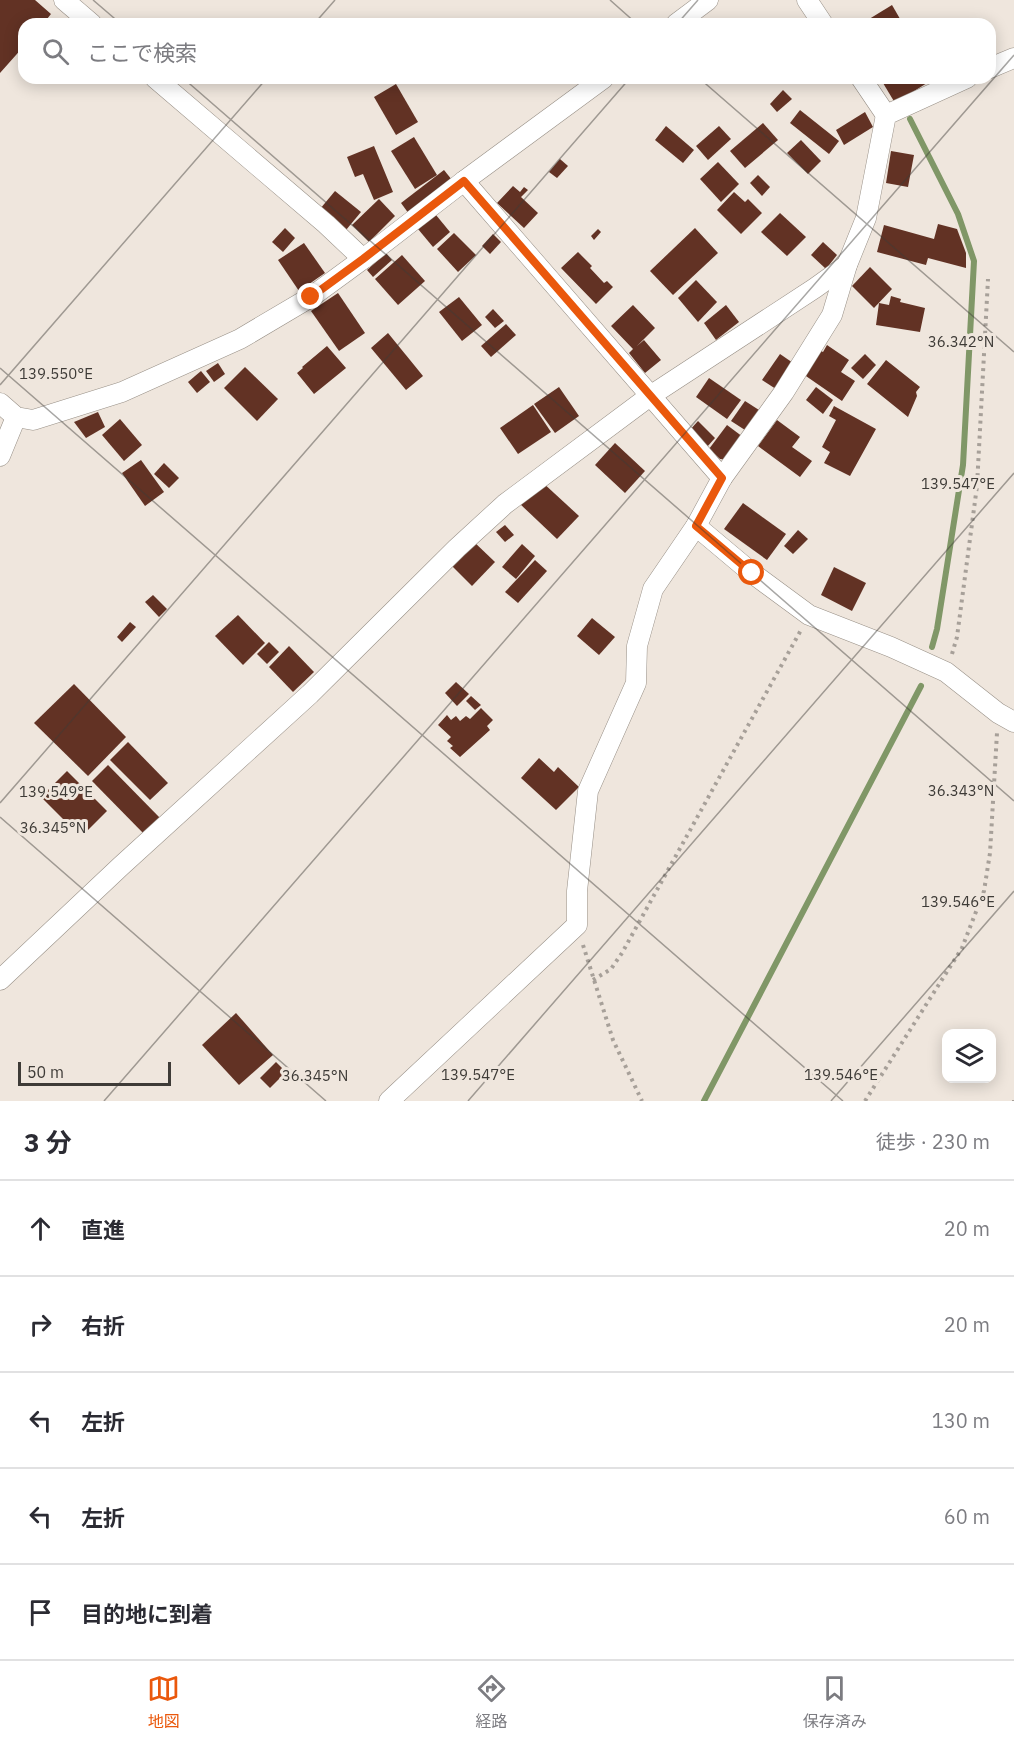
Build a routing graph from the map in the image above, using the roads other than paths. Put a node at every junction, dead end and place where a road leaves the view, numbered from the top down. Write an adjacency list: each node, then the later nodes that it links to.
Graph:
1 (64, 0): 4 (street)
2 (708, 0): 5 (street)
3 (807, 0): 6 (street)
4 (85, 18)
5 (684, 18)
6 (819, 18)
7 (1014, 58): 8 (street)
8 (996, 66)
9 (162, 84): 15 (street)
10 (596, 84): 14 (street)
11 (865, 84): 13 (street)
12 (954, 84): 13 (street)
13 (886, 115): 16 (street)
14 (464, 181): 15 (street); 17 (street)
15 (363, 259): 19 (street)
16 (847, 265): 17 (street); 21 (street)
17 (650, 396): 21 (street); 24 (street)
18 (0, 403): 19 (street)
19 (16, 417): 20 (street)
20 (0, 456)
21 (722, 478): 22 (street)
22 (696, 526): 23 (street); 25 (street)
23 (1006, 717)
24 (0, 980)
25 (388, 1101)

